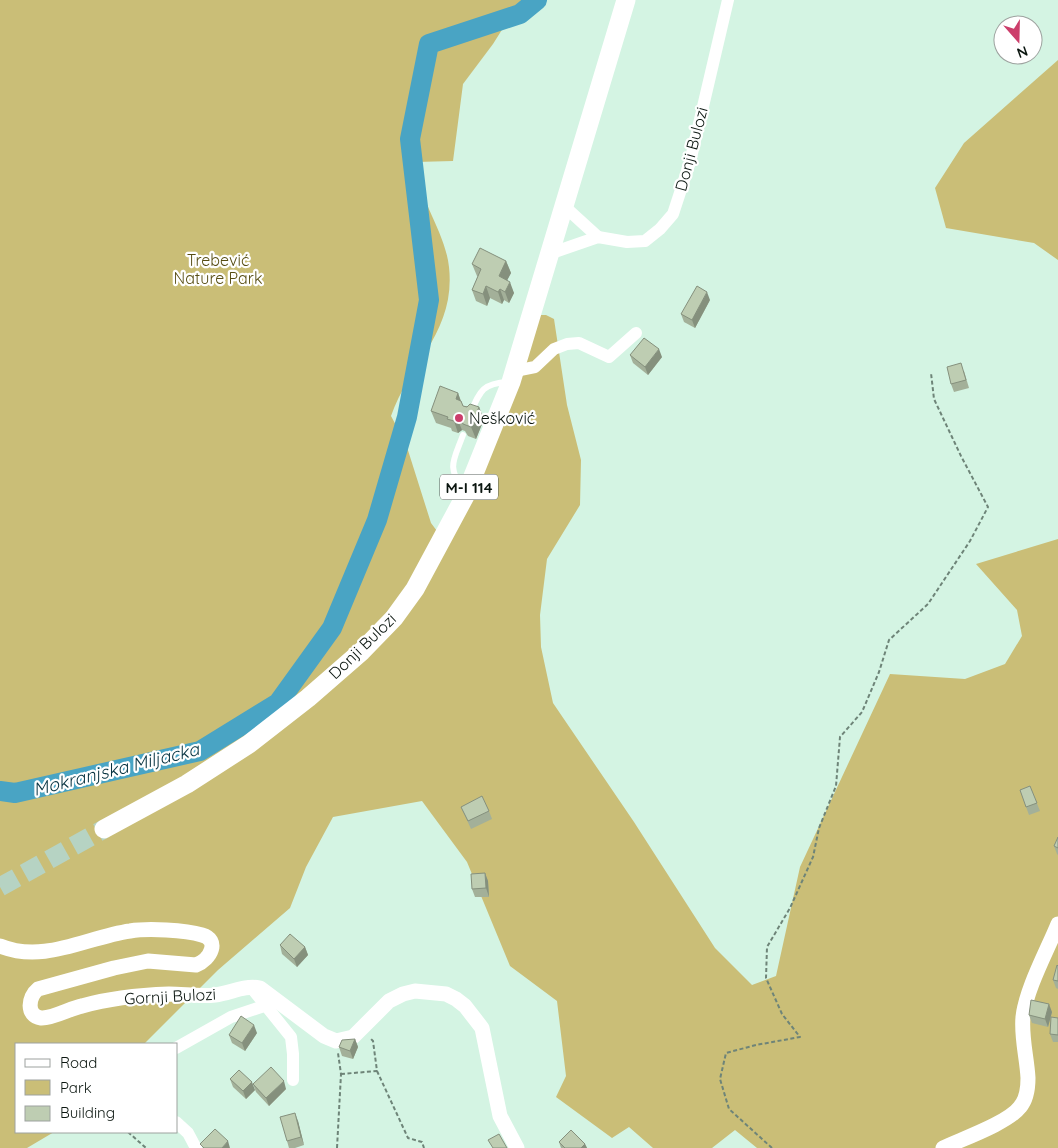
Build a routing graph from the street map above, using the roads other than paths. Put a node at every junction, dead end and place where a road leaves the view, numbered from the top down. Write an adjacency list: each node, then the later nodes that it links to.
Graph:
1 (626, 0): 3 (main road, Donji Bulozi / M-I 114)
2 (728, 0): 4 (street, Donji Bulozi)
3 (564, 206): 4 (street); 5 (main road, Donji Bulozi / M-I 114)
4 (598, 237): 5 (street, Donji Bulozi)
5 (549, 254): 7 (main road, Donji Bulozi / M-I 114)
6 (636, 333): 7 (street)
7 (513, 377): 8 (lane); 10 (main road, Donji Bulozi / M-I 114)
8 (470, 414)
9 (463, 434): 10 (lane)
10 (465, 496): 11 (main road, Donji Bulozi / M-I 114)
11 (104, 830)
12 (1058, 924): 21 (street)
13 (0, 946): 14 (street, Gornji Bulozi)
14 (250, 986): 15 (street); 20 (street)
15 (266, 1005): 16 (street); 17 (street)
16 (178, 1047)
17 (293, 1080)
18 (178, 1124): 19 (street)
19 (196, 1148)
20 (517, 1148)
21 (943, 1148)

